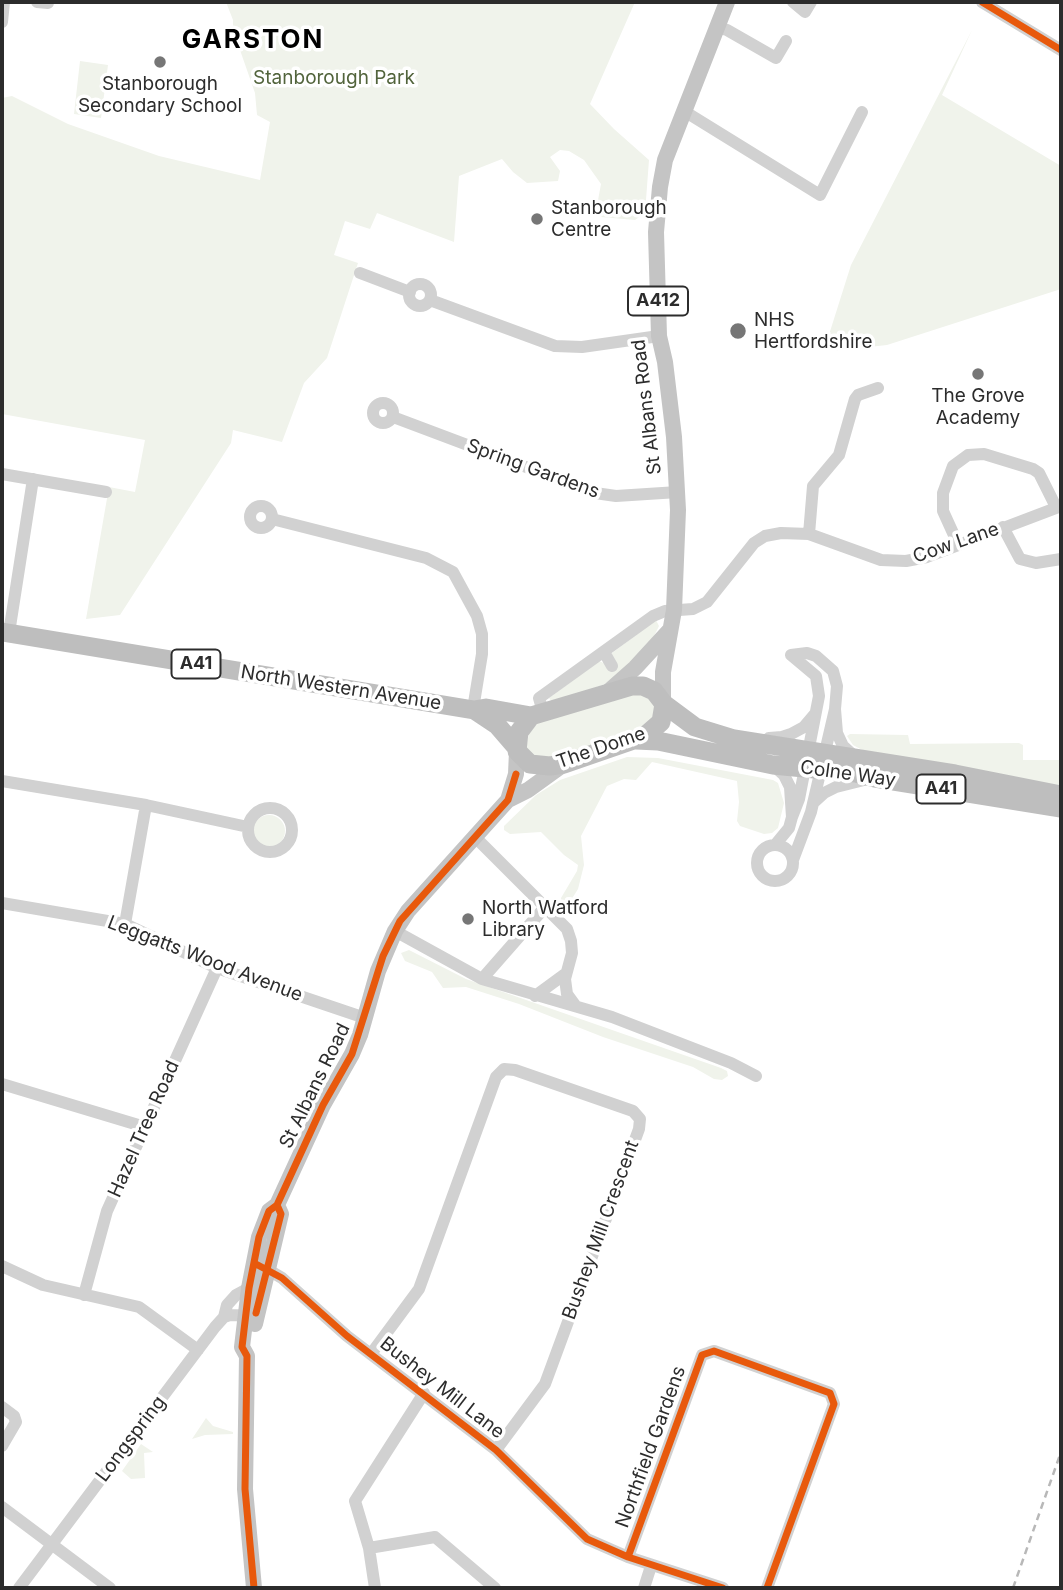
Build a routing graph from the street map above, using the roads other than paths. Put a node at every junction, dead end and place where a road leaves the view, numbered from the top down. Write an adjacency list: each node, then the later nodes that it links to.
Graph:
1 (4, 2): 6 (street)
2 (727, 2): 7 (main road, St Albans Road / A412)
3 (793, 2): 4 (street)
4 (811, 2)
5 (982, 2): 9 (street)
6 (2, 22)
7 (717, 27): 8 (street); 10 (main road, St Albans Road / A412)
8 (786, 41)
9 (1061, 50)
10 (684, 111): 11 (street); 13 (main road, St Albans Road / A412)
11 (862, 112)
12 (360, 272): 13 (street)
13 (659, 336): 19 (main road, St Albans Road / A412)
14 (878, 388): 23 (street)
15 (393, 416): 19 (street, Spring Gardens)
16 (2, 474): 17 (street)
17 (33, 479): 18 (street); 28 (street)
18 (106, 492)
19 (678, 492): 26 (main road, St Albans Road / A412)
20 (1059, 507): 22 (street, Cow Lane); 24 (street)
21 (272, 519): 33 (street)
22 (1003, 527): 24 (street, Cow Lane); 25 (street)
23 (809, 534): 24 (street, Cow Lane); 26 (street, Cow Lane)
24 (958, 544)
25 (1061, 559)
26 (674, 610): 27 (main road, St Albans Road / A412); 29 (street)
27 (669, 631): 31 (main road, St Albans Road / A412); 32 (main road, St Albans Road / A412)
28 (5, 632): 33 (highway, North Western Avenue / A41)
29 (604, 652): 30 (street); 35 (street)
30 (612, 666)
31 (608, 692): 32 (highway, A41); 35 (highway, A41)
32 (663, 702): 37 (highway, Colne Way / A41); 38 (highway, The Dome / A41)
33 (473, 709): 35 (highway, North Western Avenue / A41); 39 (highway, North Western Avenue / A41)
34 (835, 709): 36 (street); 40 (street); 41 (street)
35 (537, 714): 39 (highway)
36 (815, 714): 37 (street); 41 (street)
37 (734, 739): 41 (highway, Colne Way / A41)
38 (636, 740): 42 (highway, The Dome / A41); 43 (highway, Colne Way / A41)
39 (517, 749): 42 (highway, The Dome / A41); 47 (main road, St Albans Road)
40 (856, 758): 41 (highway, Colne Way / A41); 46 (highway, Colne Way / A41)
41 (815, 760): 43 (highway, Colne Way / A41); 44 (highway, Colne Way / A41); 48 (street); 51 (street)
42 (564, 764): 47 (main road, St Albans Road)
43 (773, 765): 51 (street)
44 (875, 778): 48 (street); 50 (highway, Colne Way / A41)
45 (2, 781): 49 (street)
46 (1061, 795)
47 (508, 800): 53 (main road, St Albans Road)
48 (813, 803): 55 (street)
49 (146, 805): 52 (street); 58 (street)
50 (1061, 808)
51 (792, 817): 54 (street)
52 (248, 827)
53 (475, 837): 57 (street); 59 (main road, St Albans Road)
54 (775, 845): 55 (street); 55 (street)
55 (793, 860)
56 (2, 903): 58 (street, Leggatts Wood Avenue)
57 (546, 906): 61 (street); 62 (street)
58 (125, 924): 60 (street, Leggatts Wood Avenue)
59 (395, 931): 62 (street); 65 (main road, St Albans Road)
60 (217, 968): 65 (street, Leggatts Wood Avenue); 68 (street, Hazel Tree Road)
61 (565, 974): 63 (street); 64 (street)
62 (482, 979): 63 (street)
63 (535, 996): 64 (street)
64 (575, 1005): 66 (street)
65 (365, 1018): 69 (main road, St Albans Road)
66 (757, 1076)
67 (2, 1084): 68 (street)
68 (145, 1128): 72 (street, Hazel Tree Road)
69 (260, 1265): 71 (main road, St Albans Road); 73 (main road, St Albans Road); 76 (street, Bushey Mill Lane)
70 (2, 1266): 72 (street)
71 (249, 1288): 73 (main road, St Albans Road); 74 (street, Longspring)
72 (84, 1295): 75 (street)
73 (250, 1316): 74 (street); 88 (main road, St Albans Road)
74 (224, 1317): 75 (street, Longspring)
75 (198, 1350): 82 (street, Longspring)
76 (371, 1354): 77 (street, Bushey Mill Lane); 80 (street, Bushey Mill Crescent)
77 (424, 1393): 80 (street, Bushey Mill Lane); 83 (street)
78 (2, 1407): 79 (street)
79 (2, 1446)
80 (496, 1450): 84 (street, Bushey Mill Lane)
81 (2, 1507): 82 (street)
82 (52, 1545): 86 (street, Longspring); 87 (street)
83 (369, 1548): 89 (street); 90 (street)
84 (628, 1558): 85 (street, Bushey Mill Lane); 93 (street, Northfield Gardens)
85 (651, 1566): 91 (street); 92 (street, Bushey Mill Lane)
86 (19, 1588)
87 (110, 1588)
88 (254, 1588)
89 (375, 1588)
90 (495, 1588)
91 (645, 1588)
92 (723, 1588)
93 (767, 1588)

